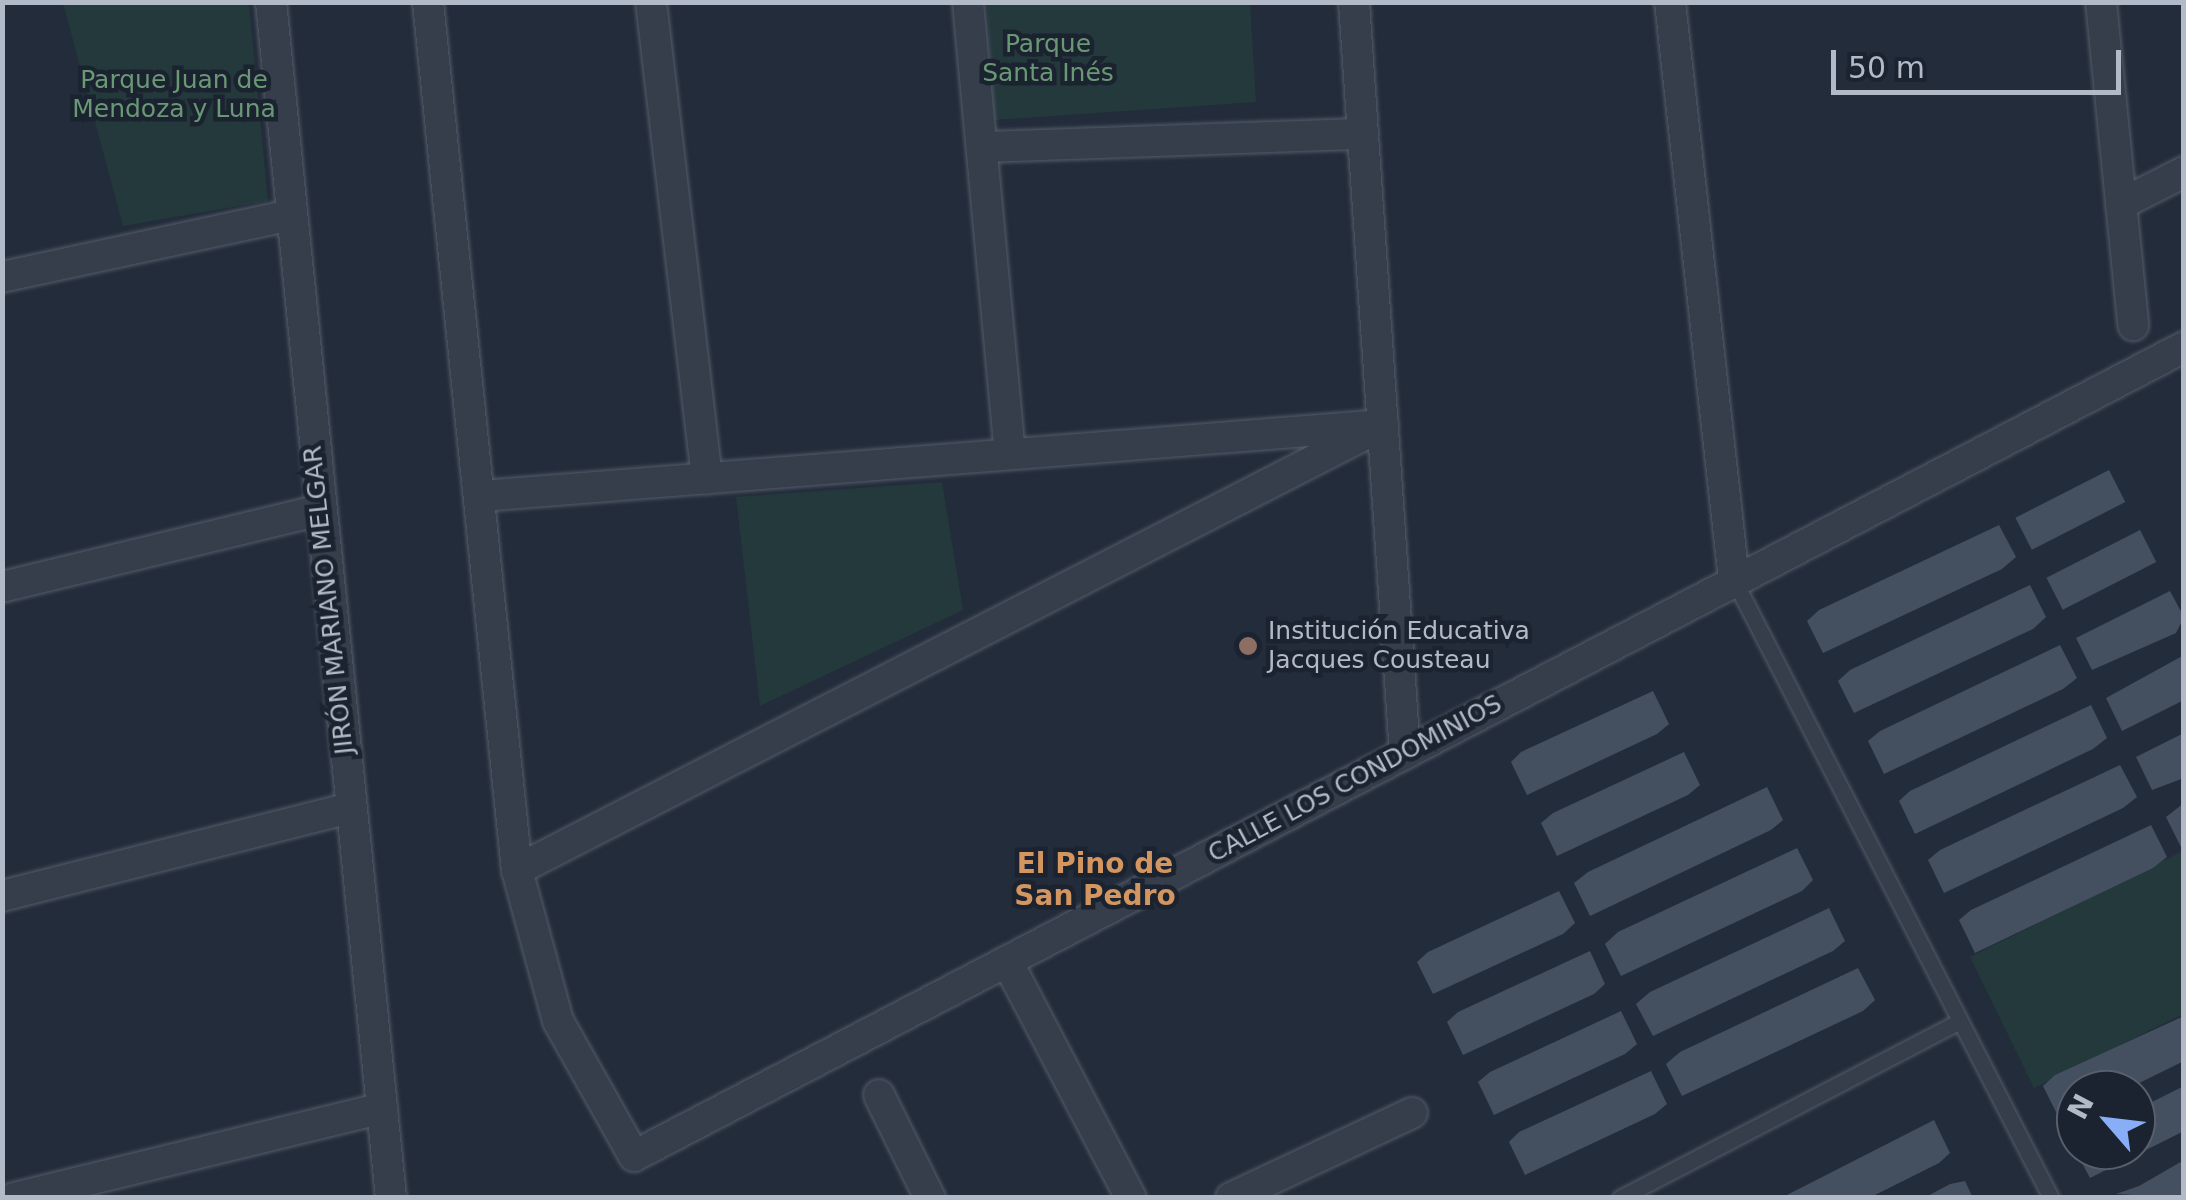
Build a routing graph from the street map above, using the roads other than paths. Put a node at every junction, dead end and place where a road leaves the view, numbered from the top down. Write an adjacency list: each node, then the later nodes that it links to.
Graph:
1 (271, 2): 12 (street, JIRÓN MARIANO MELGAR)
2 (428, 2): 19 (street)
3 (651, 2): 18 (street)
4 (968, 2): 9 (street)
5 (1354, 2): 8 (street)
6 (1670, 2): 21 (street)
7 (2101, 2): 11 (street)
8 (1363, 134): 9 (street); 16 (street)
9 (986, 147): 17 (street)
10 (2184, 172): 11 (street)
11 (2122, 204): 14 (street)
12 (290, 215): 13 (street); 20 (street, JIRÓN MARIANO MELGAR)
13 (2, 277)
14 (2134, 325)
15 (2184, 347): 21 (street, CALLE LOS CONDOMINIOS)
16 (1383, 425): 17 (street); 23 (street); 25 (street)
17 (1010, 452): 18 (street)
18 (707, 479): 19 (street)
19 (481, 496): 25 (street)
20 (320, 510): 22 (street); 24 (street, JIRÓN MARIANO MELGAR)
21 (1734, 580): 23 (street, CALLE LOS CONDOMINIOS); 28 (lane)
22 (2, 587)
23 (1405, 752): 27 (street, CALLE LOS CONDOMINIOS)
24 (350, 808): 26 (street); 30 (street, JIRÓN MARIANO MELGAR)
25 (518, 870): 27 (street, CALLE LOS CONDOMINIOS)
26 (2, 896)
27 (1007, 961): 35 (street)
28 (1960, 1021): 37 (lane); 38 (lane)
29 (878, 1095): 34 (street)
30 (382, 1108): 32 (street); 33 (street, JIRÓN MARIANO MELGAR)
31 (1412, 1113): 36 (street)
32 (14, 1198)
33 (392, 1198)
34 (930, 1198)
35 (1131, 1198)
36 (1231, 1198)
37 (1620, 1198)
38 (2051, 1198)

